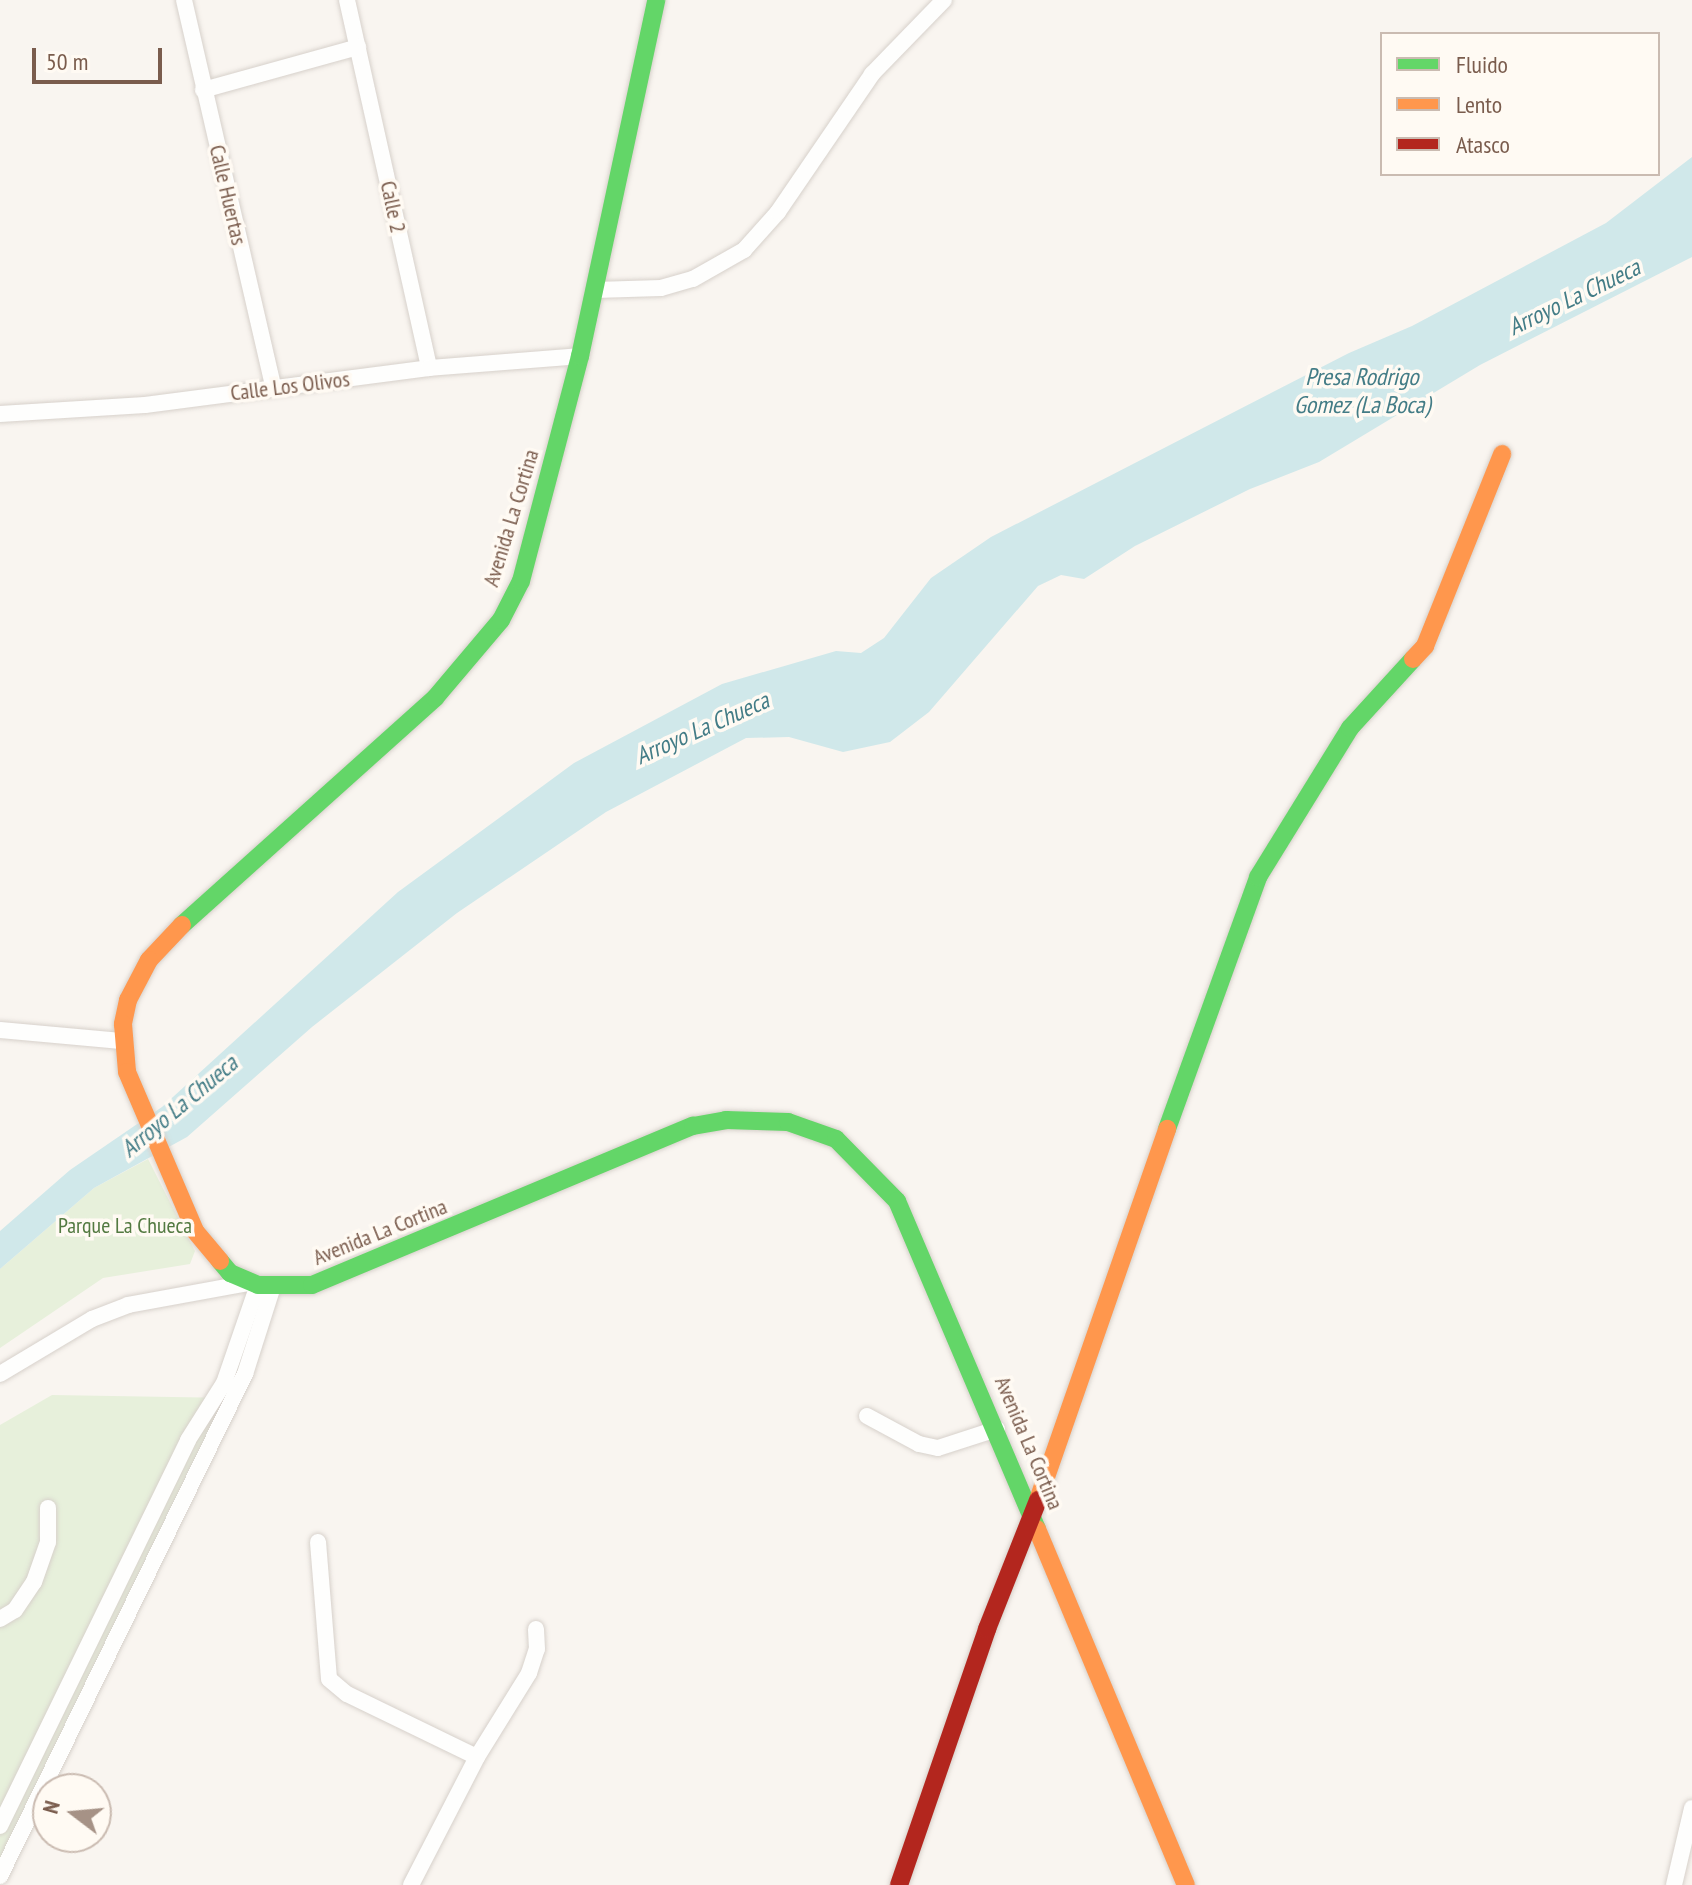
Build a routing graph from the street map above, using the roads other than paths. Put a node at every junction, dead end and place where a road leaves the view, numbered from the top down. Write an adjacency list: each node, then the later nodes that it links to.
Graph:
1 (184, 0): 6 (street, Calle Huertas)
2 (347, 0): 5 (street, Calle 2)
3 (656, 0): 7 (main road, Avenida La Cortina)
4 (944, 0): 7 (street)
5 (358, 47): 6 (street); 9 (street, Calle 2)
6 (203, 90): 10 (street, Calle Huertas)
7 (595, 290): 8 (main road, Avenida La Cortina)
8 (580, 356): 9 (street, Calle Los Olivos); 14 (main road, Avenida La Cortina)
9 (429, 368): 10 (street, Calle Los Olivos)
10 (274, 389): 11 (street, Calle Los Olivos)
11 (0, 414)
12 (1502, 454): 20 (main road)
13 (0, 1030): 14 (street)
14 (122, 1041): 15 (main road, Avenida La Cortina)
15 (260, 1285): 16 (street); 18 (main road, Avenida La Cortina); 26 (street); 27 (street)
16 (0, 1374)
17 (867, 1416): 18 (street)
18 (997, 1429): 20 (main road, Avenida La Cortina)
19 (48, 1508): 22 (street)
20 (1033, 1512): 29 (main road); 30 (main road, Avenida La Cortina)
21 (318, 1542): 24 (street)
22 (0, 1619)
23 (536, 1629): 24 (street)
24 (477, 1757): 28 (street)
25 (1692, 1808): 31 (street)
26 (0, 1826)
27 (0, 1876)
28 (411, 1885)
29 (899, 1885)
30 (1186, 1885)
31 (1674, 1885)

